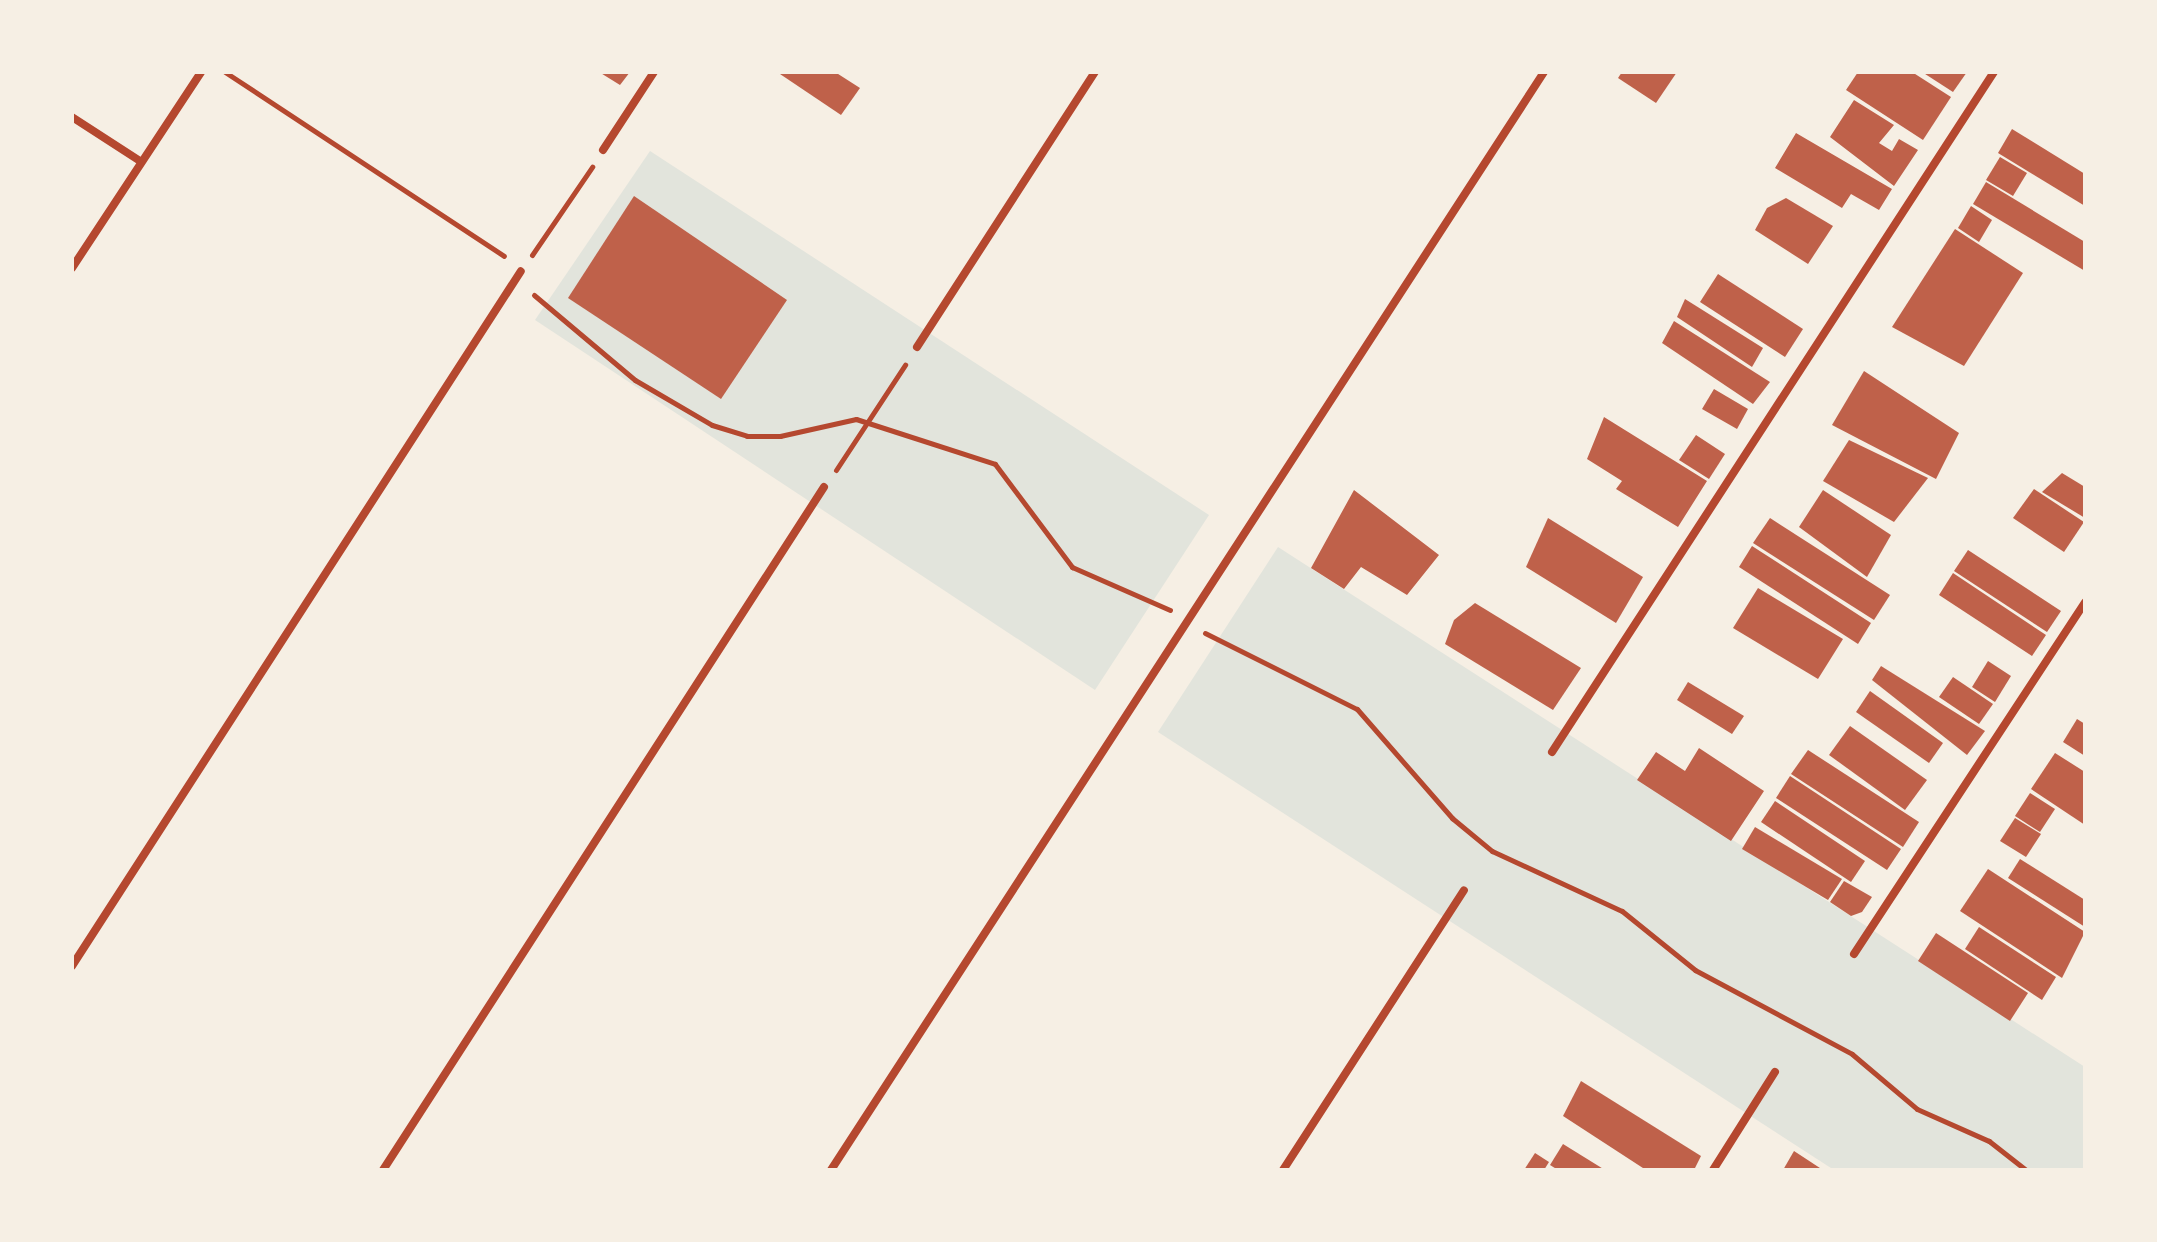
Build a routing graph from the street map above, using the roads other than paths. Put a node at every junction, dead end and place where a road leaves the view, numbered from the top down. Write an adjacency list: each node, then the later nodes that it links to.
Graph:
1 (201, 72): 8 (street)
2 (654, 72): 7 (street)
3 (1095, 72): 11 (street)
4 (1544, 72): 20 (street)
5 (1994, 72): 14 (street)
6 (72, 117): 8 (street)
7 (603, 150)
8 (140, 161): 9 (street)
9 (72, 268)
10 (521, 271): 17 (street)
11 (917, 347)
12 (824, 487): 19 (street)
13 (2085, 602): 16 (street)
14 (1552, 752)
15 (1464, 890): 21 (street)
16 (1854, 954)
17 (72, 966)
18 (1775, 1072): 22 (street)
19 (383, 1170)
20 (831, 1170)
21 (1283, 1170)
22 (1713, 1170)

